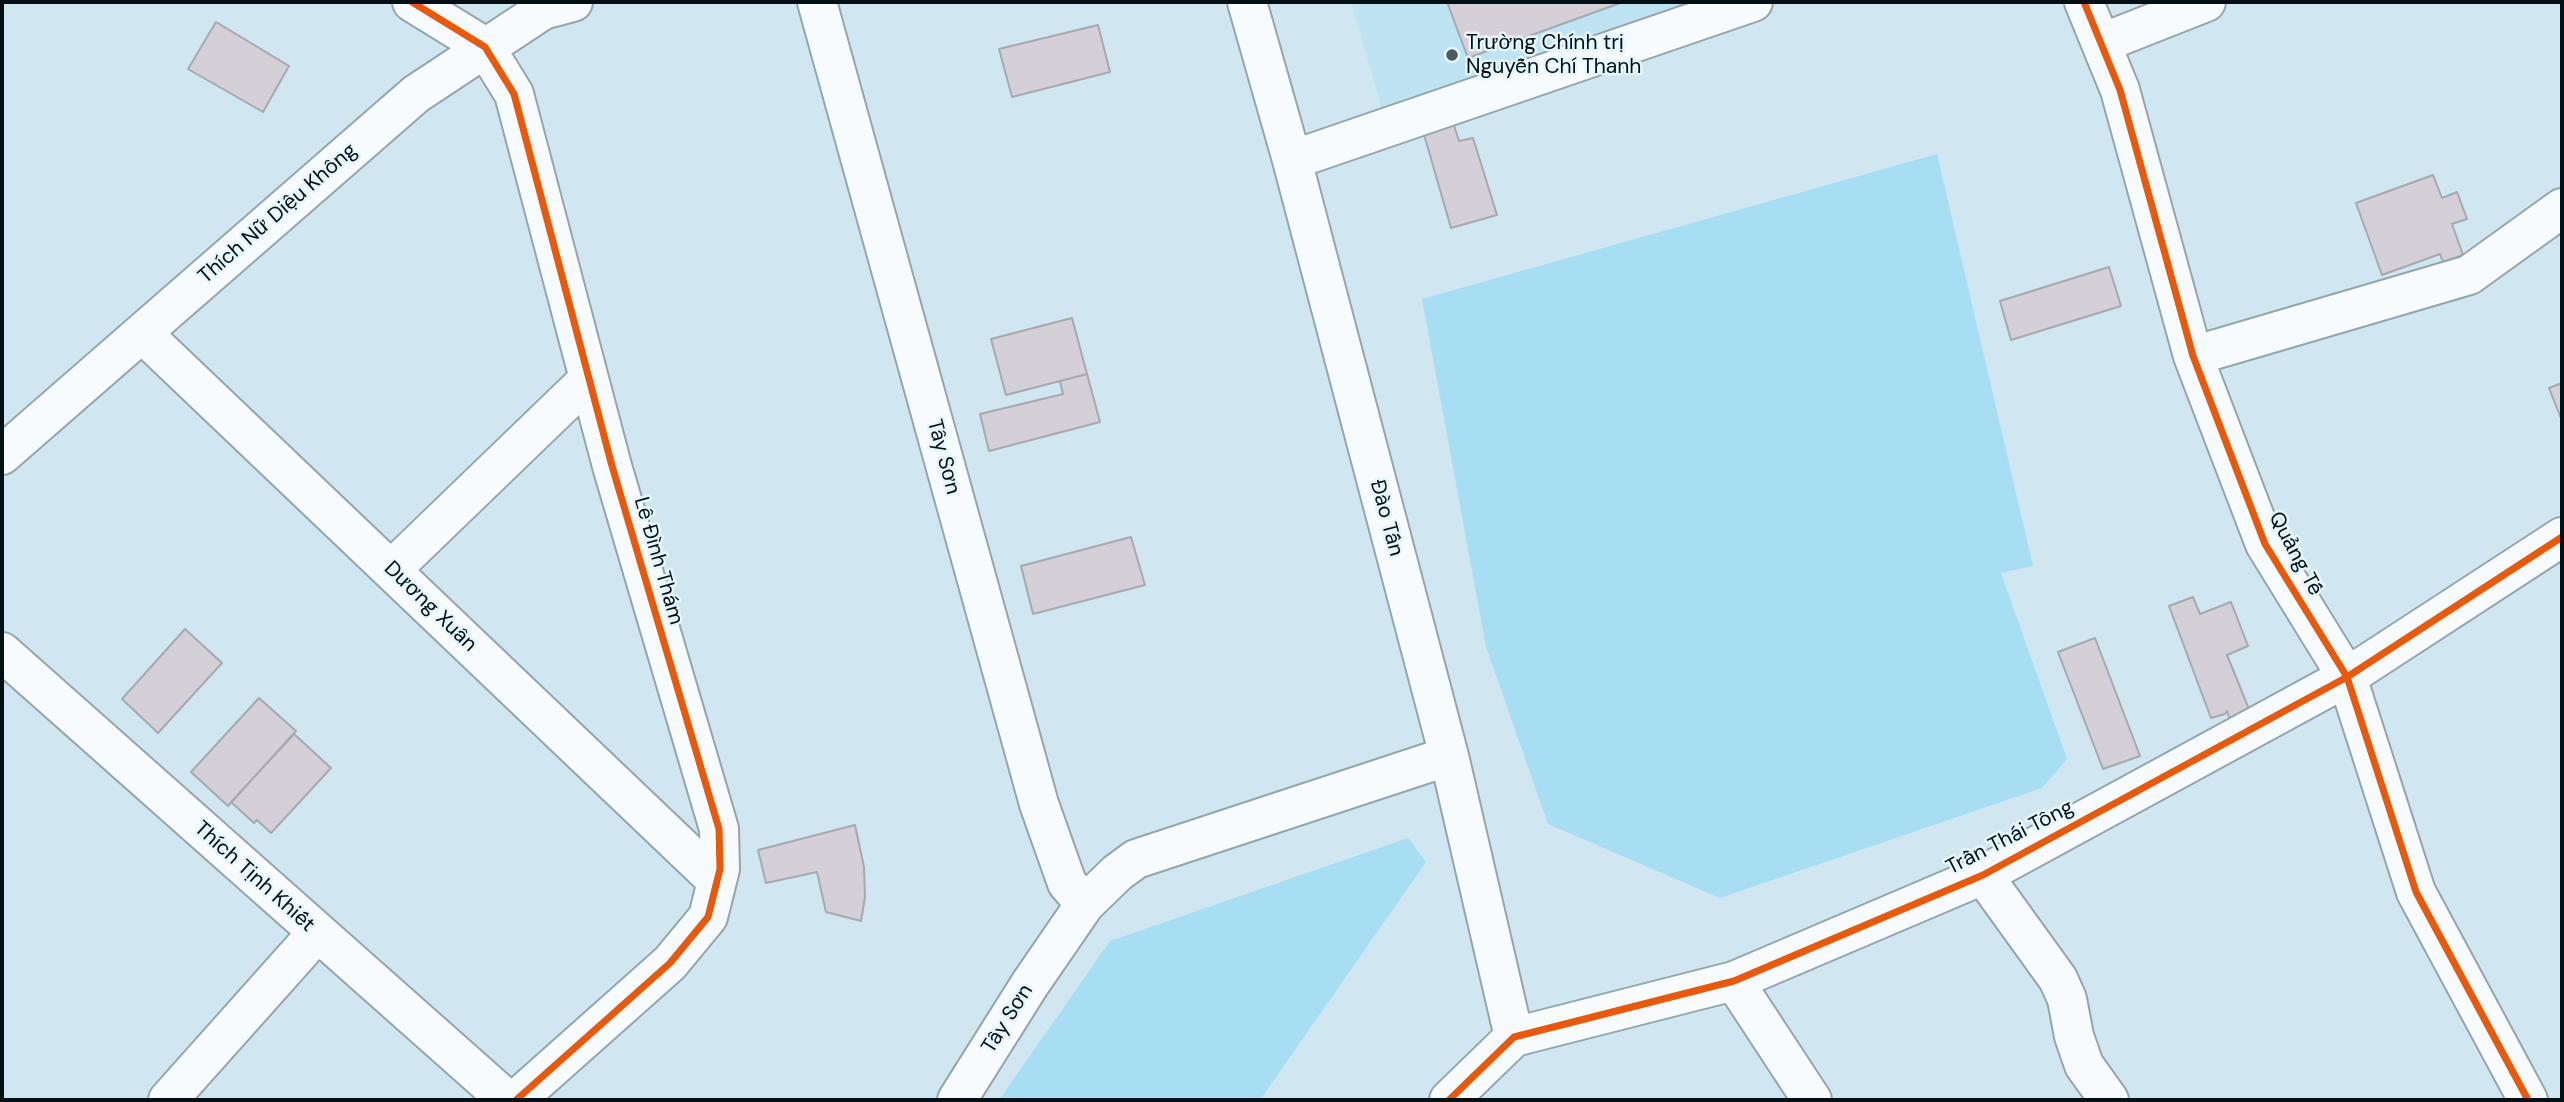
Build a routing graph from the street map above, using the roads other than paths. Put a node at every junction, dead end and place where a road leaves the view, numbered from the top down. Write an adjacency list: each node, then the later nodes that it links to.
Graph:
1 (412, 2): 9 (street, Lê Đình Thám)
2 (573, 2): 9 (street, Thích Nữ Diệu Không)
3 (817, 2): 23 (street, Tây Sơn)
4 (1247, 2): 10 (street, Đào Tấn)
5 (1754, 2): 10 (street)
6 (2084, 2): 8 (street, Quảng Tế)
7 (2206, 2): 8 (street)
8 (2102, 43): 13 (street, Quảng Tế)
9 (485, 47): 12 (street, Thích Nữ Diệu Không); 14 (street, Lê Đình Thám)
10 (1292, 160): 20 (street, Đào Tấn)
11 (2562, 208): 13 (street)
12 (142, 332): 15 (street, Thích Nữ Diệu Không); 17 (street, Dương Xuân)
13 (2193, 356): 19 (street, Quảng Tế)
14 (589, 379): 17 (street); 22 (street, Lê Đình Thám)
15 (2, 455)
16 (2562, 537): 19 (street, Trần Thái Tông)
17 (391, 570): 22 (street, Dương Xuân)
18 (2, 652): 24 (street, Thích Tịnh Khiết)
19 (2347, 677): 21 (street, Trần Thái Tông); 34 (street, Quảng Tế)
20 (1449, 756): 23 (street, Tây Sơn); 26 (street, Đào Tấn)
21 (1983, 874): 25 (street, Trần Thái Tông); 33 (street)
22 (717, 881): 29 (street, Lê Đình Thám)
23 (1085, 904): 30 (street, Tây Sơn)
24 (317, 933): 27 (street); 28 (street, Thích Tịnh Khiết)
25 (1734, 981): 26 (street, Trần Thái Tông); 32 (street)
26 (1514, 1037): 31 (street, Trần Thái Tông)
27 (168, 1100)
28 (507, 1100)
29 (516, 1100)
30 (957, 1100)
31 (1449, 1100)
32 (1812, 1100)
33 (2109, 1100)
34 (2528, 1100)

